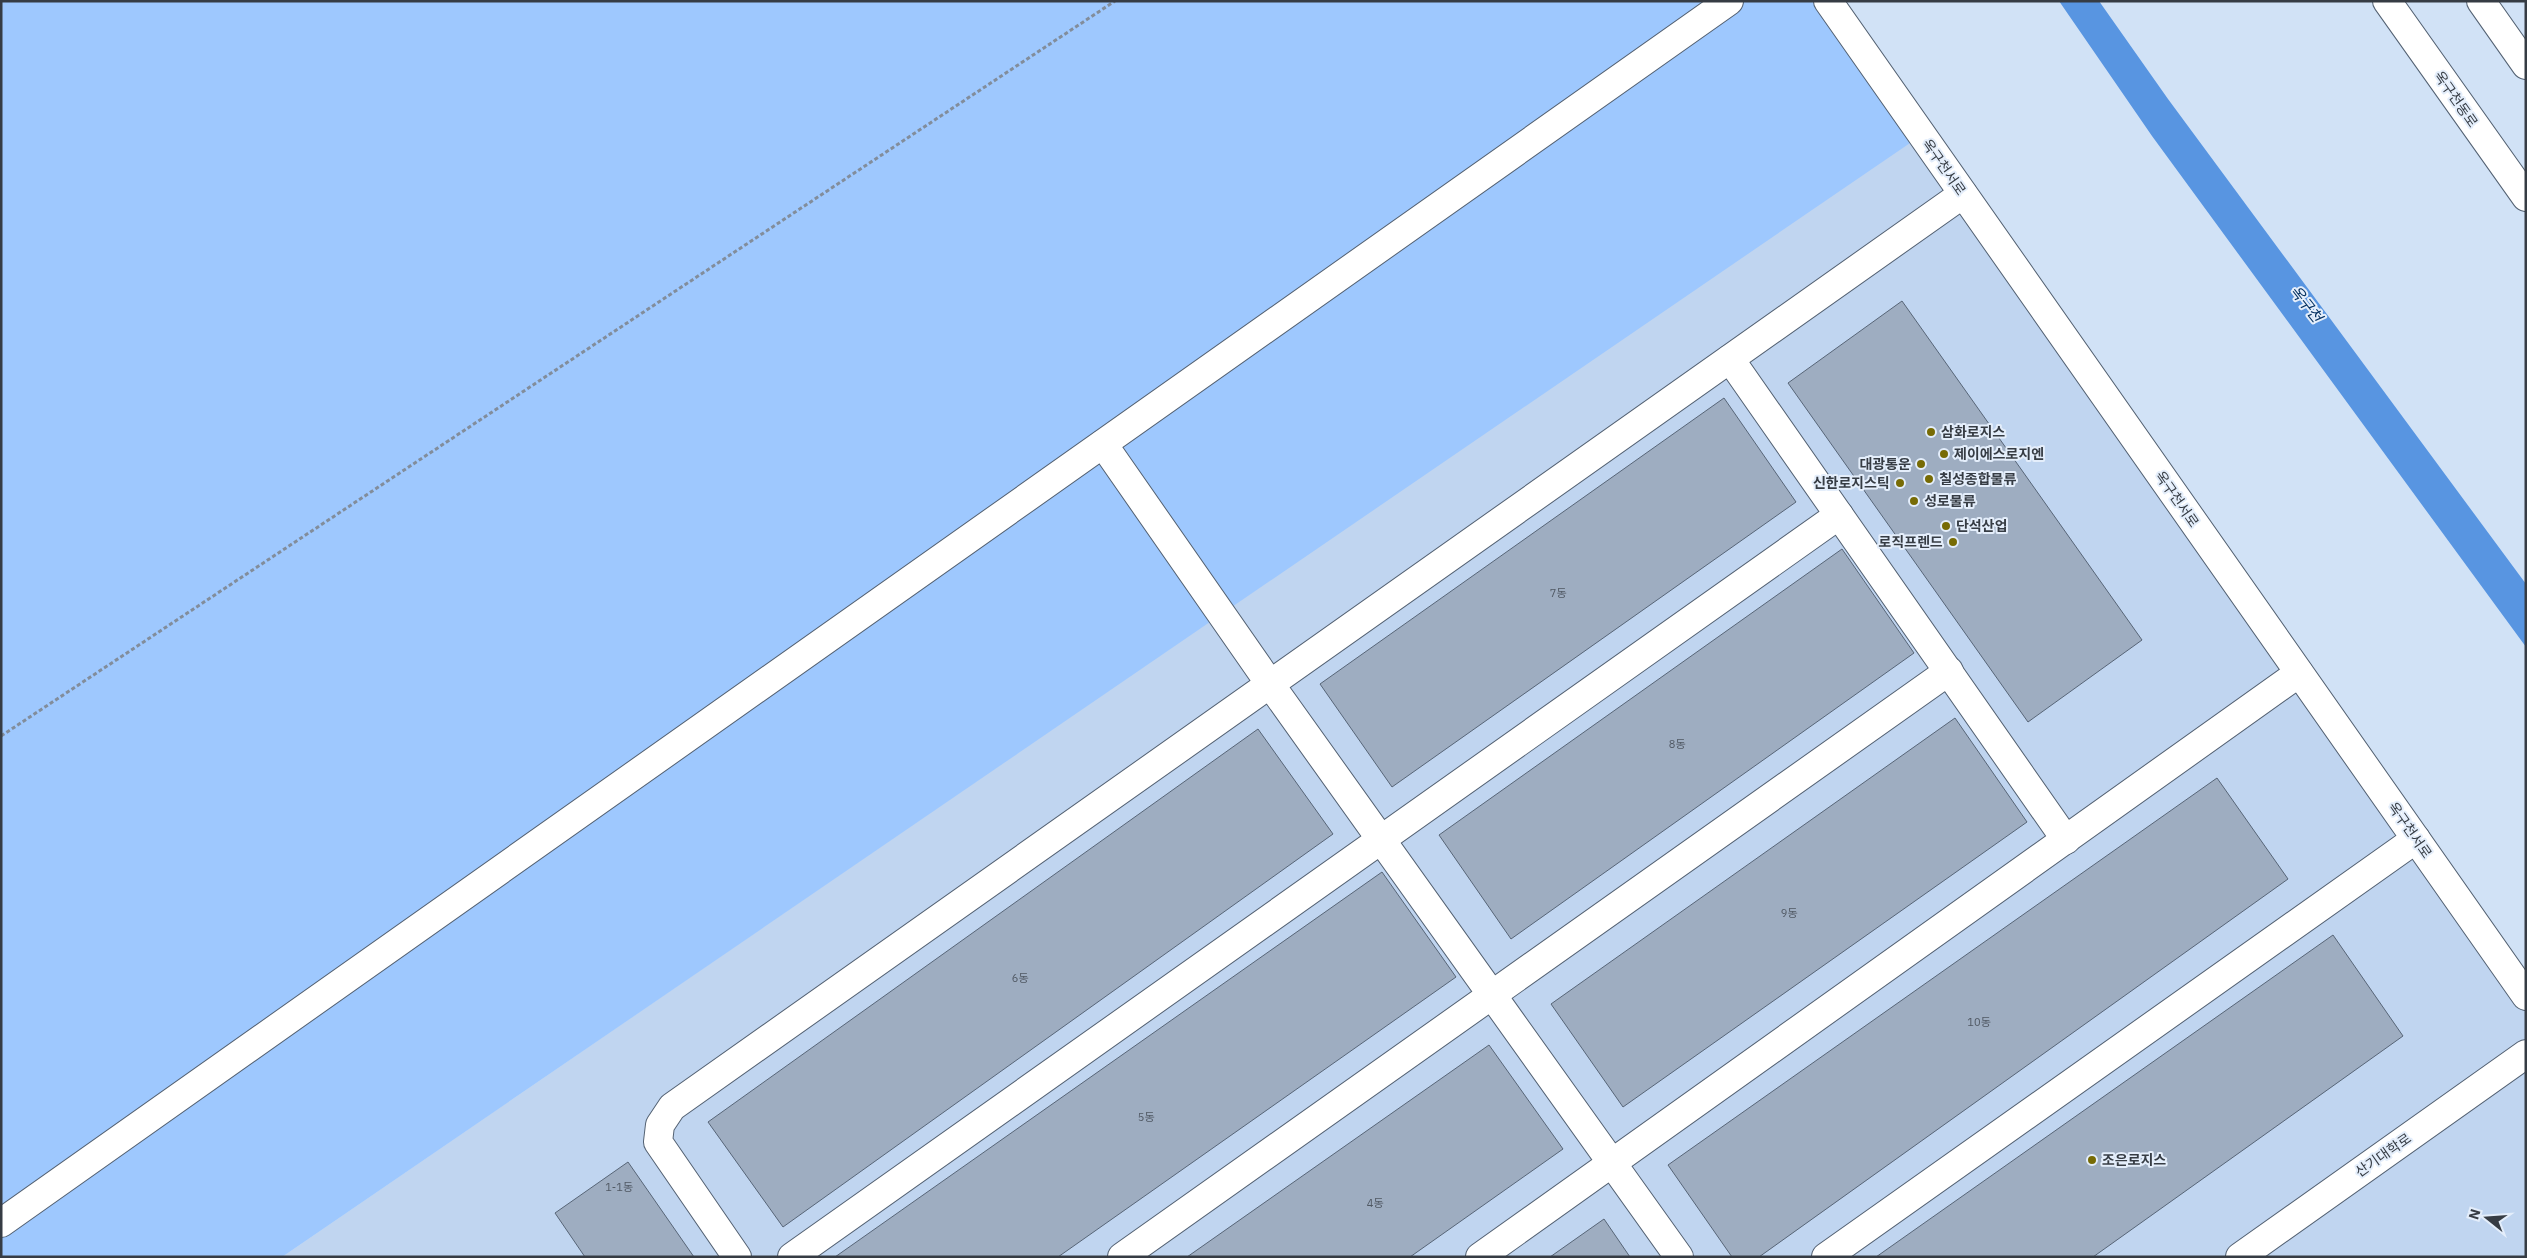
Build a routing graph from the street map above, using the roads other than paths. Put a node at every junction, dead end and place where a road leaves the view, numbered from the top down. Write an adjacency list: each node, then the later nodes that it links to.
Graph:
1 (1729, 1): 9 (street)
2 (1828, 1): 6 (street, 옥구천서로)
3 (2387, 1): 7 (street, 옥구천동로)
4 (2481, 1): 5 (street)
5 (2526, 64)
6 (1963, 194): 8 (street); 12 (street, 옥구천서로)
7 (2526, 196)
8 (1730, 359): 10 (street); 13 (street)
9 (1103, 444): 13 (street); 21 (street)
10 (1839, 515): 11 (street); 14 (street)
11 (1948, 671): 16 (street); 17 (street)
12 (2300, 674): 15 (street, 옥구천서로); 16 (street)
13 (1270, 684): 14 (street); 22 (street)
14 (1381, 839): 17 (street); 23 (street)
15 (2416, 839): 18 (street, 옥구천서로); 27 (street)
16 (2066, 840): 20 (street)
17 (1492, 995): 20 (street); 24 (street)
18 (2526, 996)
19 (2526, 1054): 28 (street, 산기대학로)
20 (1612, 1163): 25 (street); 26 (street)
21 (1, 1222)
22 (737, 1257)
23 (792, 1257)
24 (1122, 1257)
25 (1480, 1257)
26 (1679, 1257)
27 (1826, 1257)
28 (2240, 1257)

